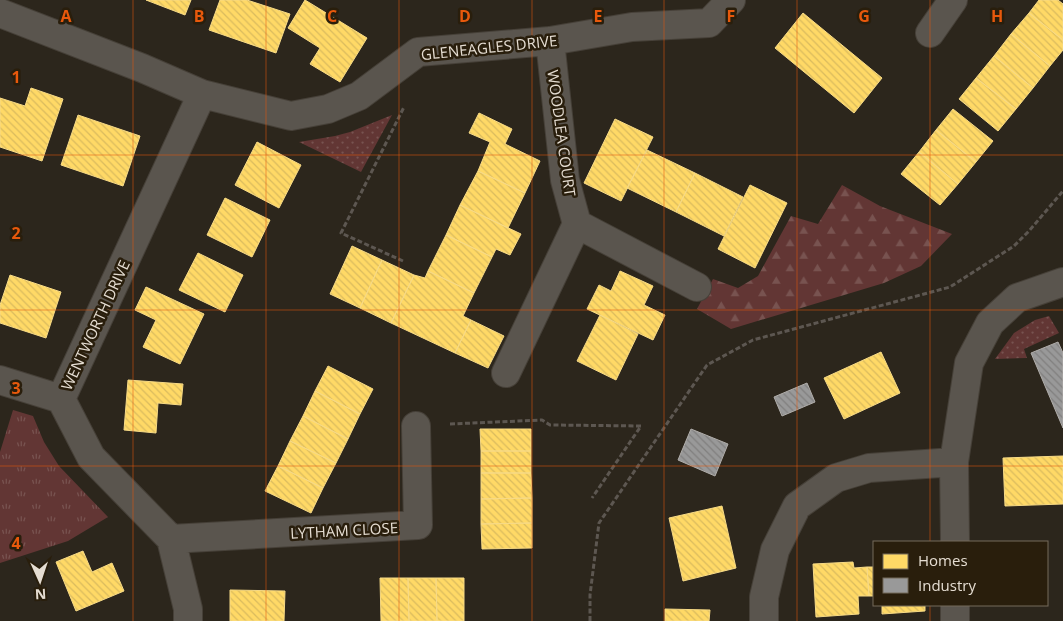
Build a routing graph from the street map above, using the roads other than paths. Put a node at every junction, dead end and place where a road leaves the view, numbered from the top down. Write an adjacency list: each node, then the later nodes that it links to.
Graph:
1 (732, 0): 5 (street, GLENEAGLES DRIVE)
2 (953, 0): 4 (street)
3 (0, 13): 6 (street, GLENEAGLES DRIVE)
4 (930, 32)
5 (550, 41): 6 (street, GLENEAGLES DRIVE); 7 (street, WOODLEA COURT)
6 (202, 94): 12 (street, WENTWORTH DRIVE)
7 (577, 224): 9 (street); 10 (street)
8 (1063, 282): 14 (street)
9 (696, 287)
10 (506, 373)
11 (0, 380): 12 (street)
12 (61, 398): 15 (street, WENTWORTH DRIVE)
13 (416, 426): 15 (street, LYTHAM CLOSE)
14 (954, 462): 16 (street); 19 (street)
15 (171, 540): 18 (street)
16 (955, 541)
17 (955, 606): 20 (street)
18 (188, 621)
19 (764, 621)
20 (955, 621)

